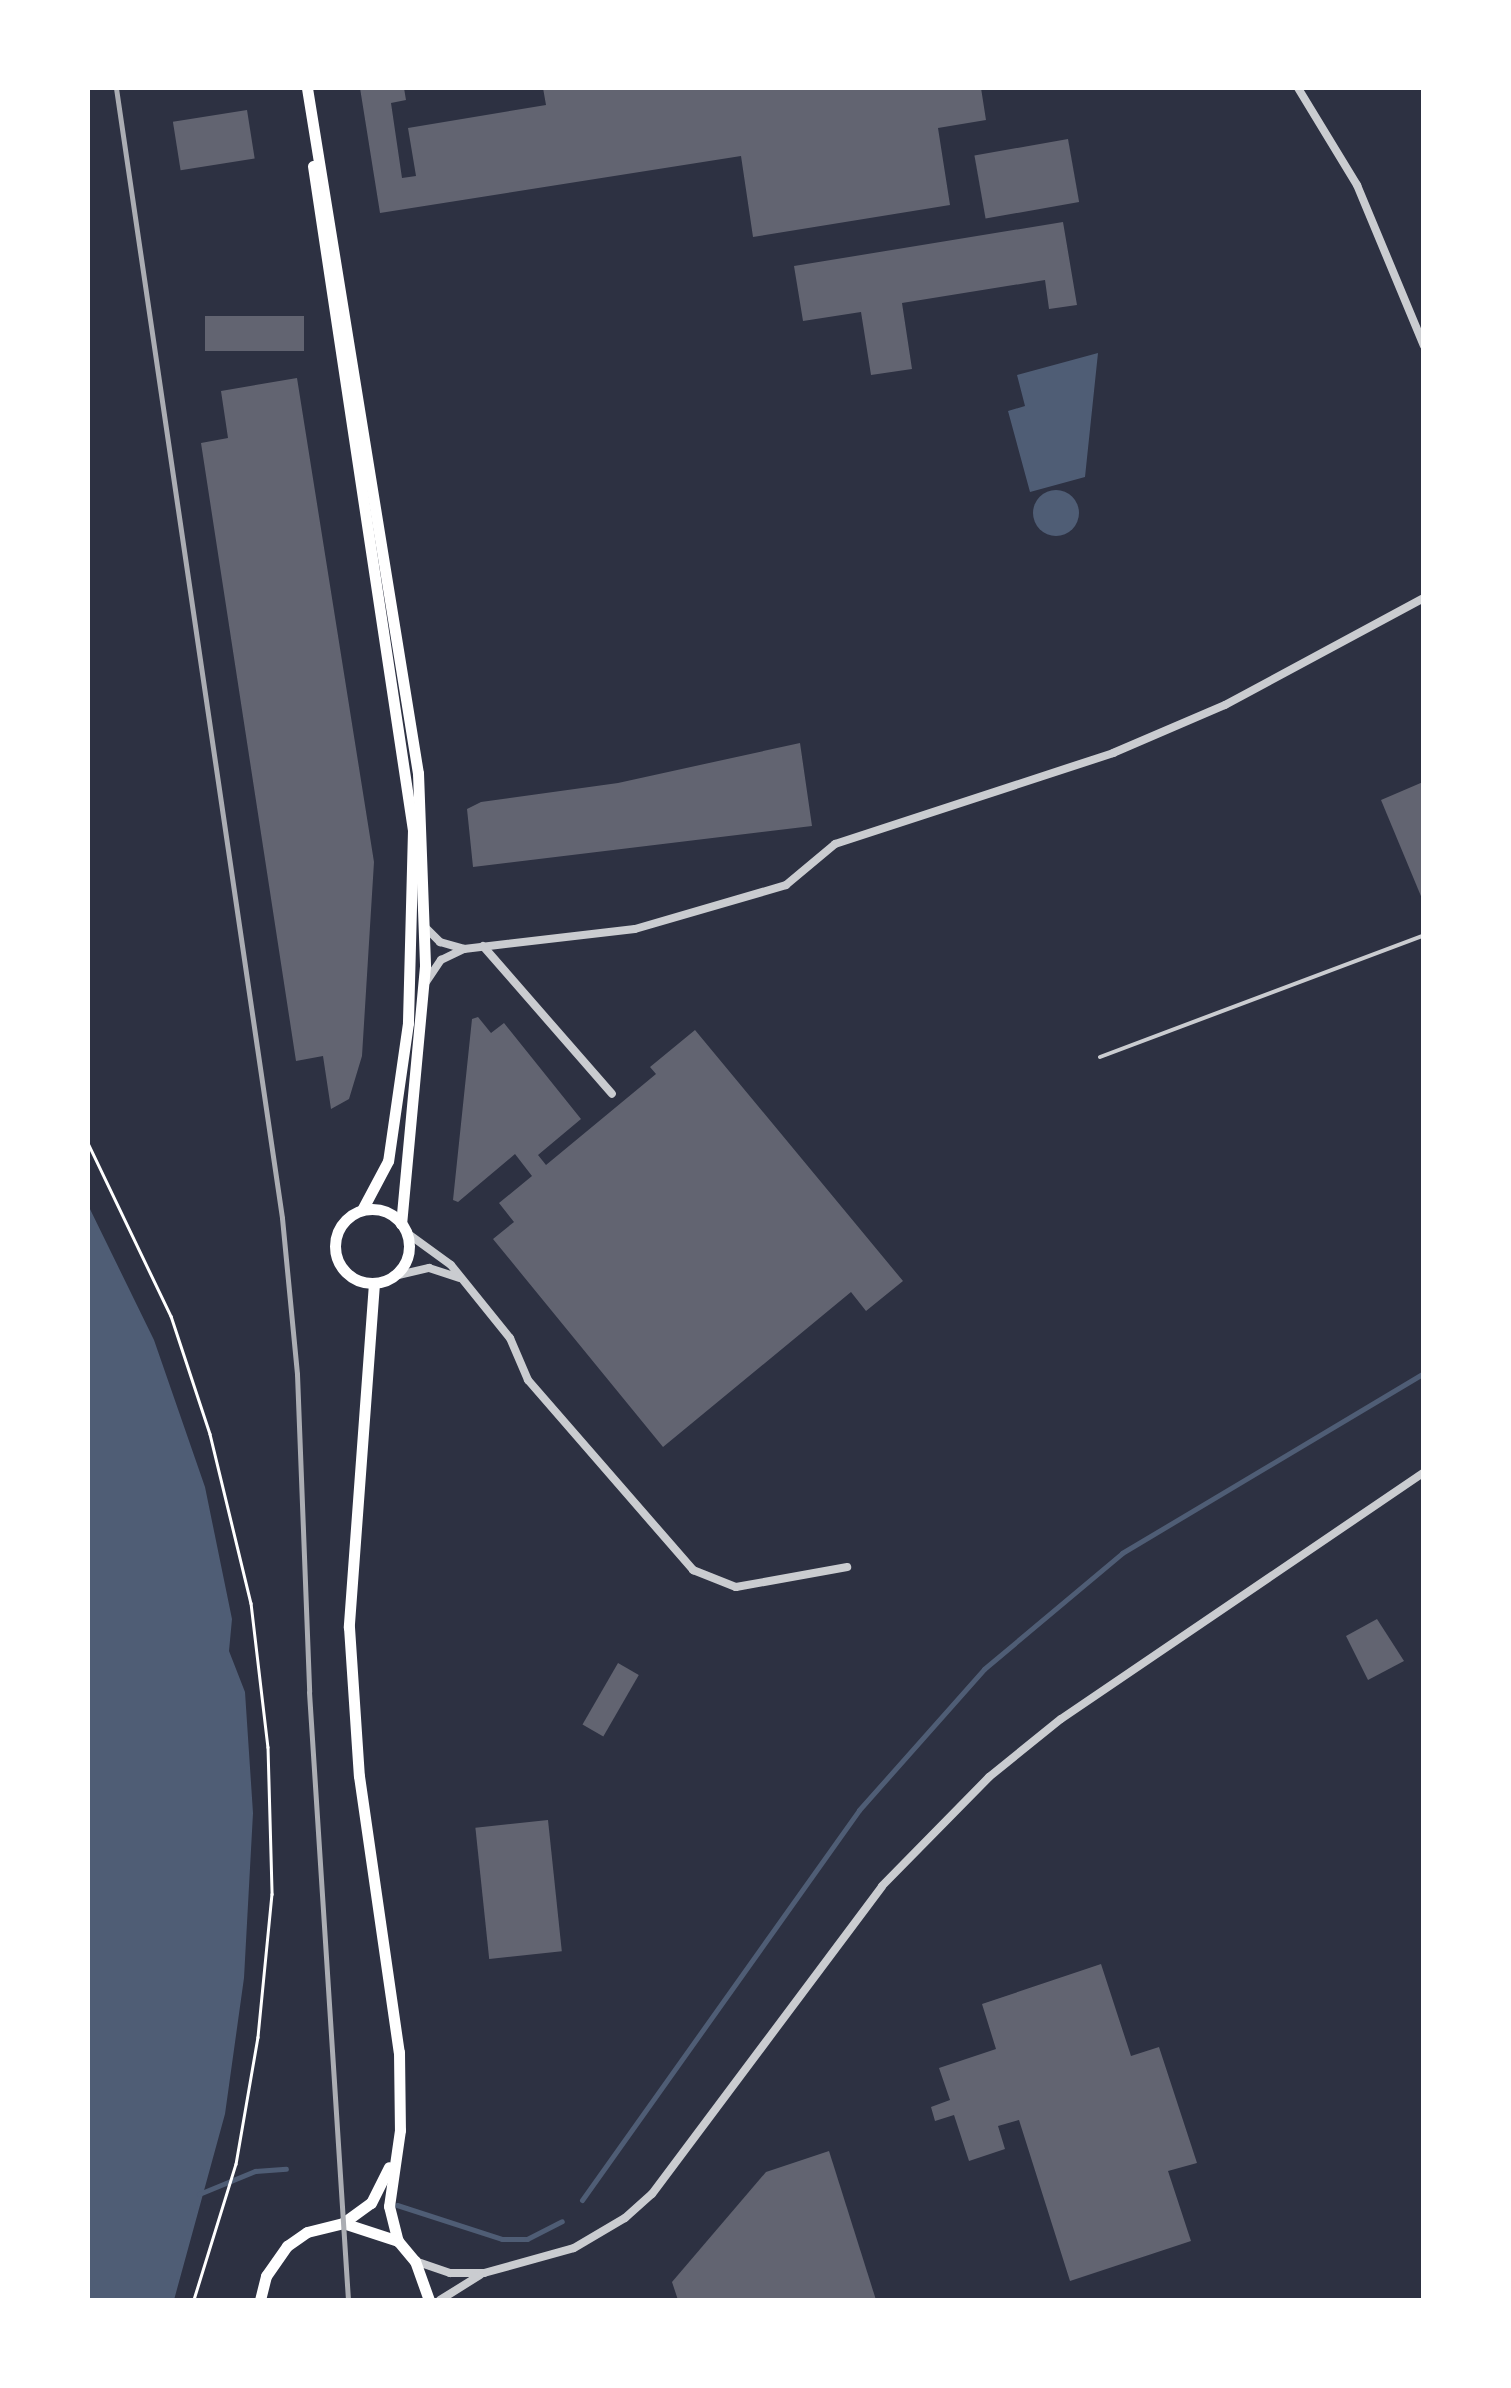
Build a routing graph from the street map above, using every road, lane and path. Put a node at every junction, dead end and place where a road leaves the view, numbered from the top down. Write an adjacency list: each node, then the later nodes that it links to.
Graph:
1 (306, 88): 5 (main road); 13 (main road)
2 (1298, 88): 3 (street)
3 (1424, 346)
4 (1424, 598): 7 (street)
5 (426, 927): 8 (street); 9 (main road)
6 (1424, 935): 10 (lane)
7 (484, 946): 8 (street); 11 (street)
8 (464, 948): 9 (street)
9 (424, 986): 14 (main road)
10 (1100, 1056)
11 (612, 1094)
12 (88, 1143): 25 (path)
13 (362, 1210): 14 (main road); 17 (main road)
14 (404, 1228): 15 (main road); 16 (street)
15 (394, 1276): 16 (street); 17 (main road)
16 (462, 1280): 19 (street)
17 (374, 1284): 20 (main road)
18 (1424, 1472): 24 (street)
19 (847, 1567)
20 (397, 2146): 21 (main road); 22 (main road)
21 (342, 2224): 22 (main road); 26 (main road)
22 (398, 2242): 23 (main road)
23 (415, 2261): 24 (street); 27 (main road)
24 (484, 2273): 28 (street)
25 (194, 2300)
26 (260, 2300)
27 (429, 2300)
28 (440, 2300)

